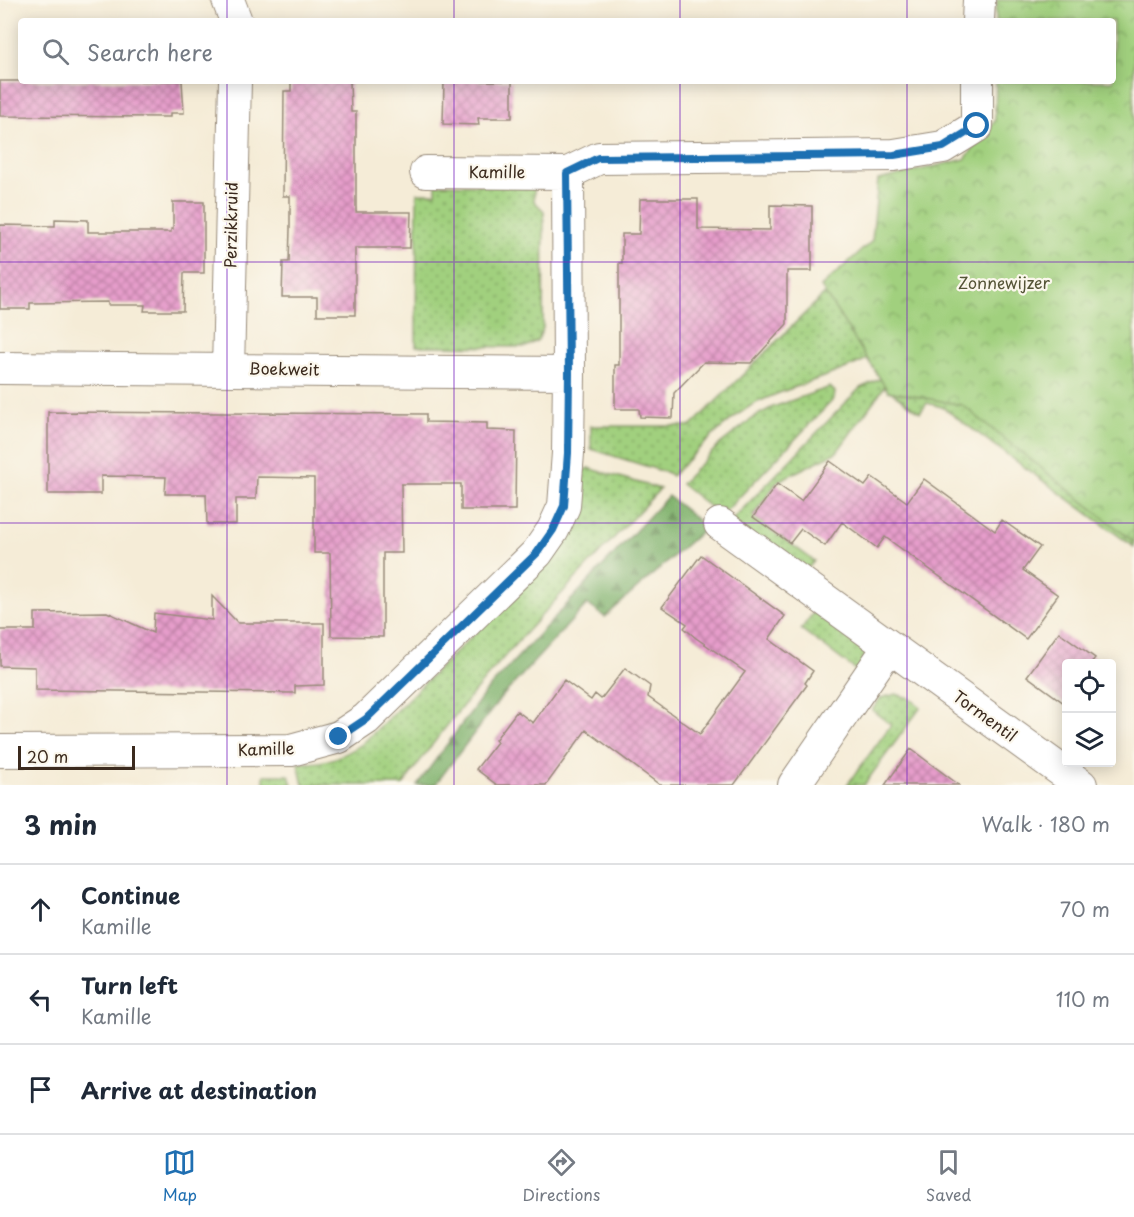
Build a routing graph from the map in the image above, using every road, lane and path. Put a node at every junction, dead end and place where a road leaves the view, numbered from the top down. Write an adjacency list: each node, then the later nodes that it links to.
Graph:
1 (228, 0): 3 (street)
2 (979, 0): 4 (street)
3 (235, 18)
4 (978, 18)
5 (235, 84): 10 (street, Perzikkruid)
6 (977, 84): 8 (street, Kamille)
7 (426, 172): 8 (street, Kamille)
8 (567, 173): 11 (street, Kamille)
9 (0, 368): 10 (street, Boekweit)
10 (228, 369): 11 (street, Boekweit)
11 (569, 373): 14 (street, Kamille)
12 (720, 524): 13 (street, Tormentil)
13 (889, 647): 15 (street); 16 (street, Tormentil)
14 (0, 751)
15 (794, 785)
16 (1081, 785)

